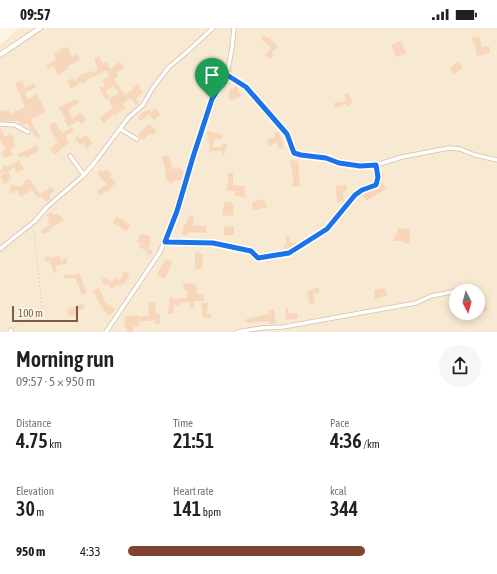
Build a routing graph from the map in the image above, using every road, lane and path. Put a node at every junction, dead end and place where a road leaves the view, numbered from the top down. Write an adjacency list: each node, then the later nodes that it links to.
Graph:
1 (40, 28): 4 (street)
2 (213, 28): 7 (street)
3 (234, 28): 5 (street)
4 (0, 56)
5 (227, 75): 12 (street); 15 (street)
6 (0, 124): 8 (street)
7 (120, 129): 9 (street); 13 (street)
8 (28, 132)
9 (137, 139)
10 (70, 156): 13 (street)
11 (497, 160): 12 (street)
12 (376, 165): 15 (street)
13 (84, 175): 14 (street)
14 (30, 225): 16 (street); 18 (path)
15 (165, 242): 19 (street)
16 (0, 249)
17 (449, 292): 20 (street)
18 (10, 331)
19 (106, 332)
20 (237, 332)

